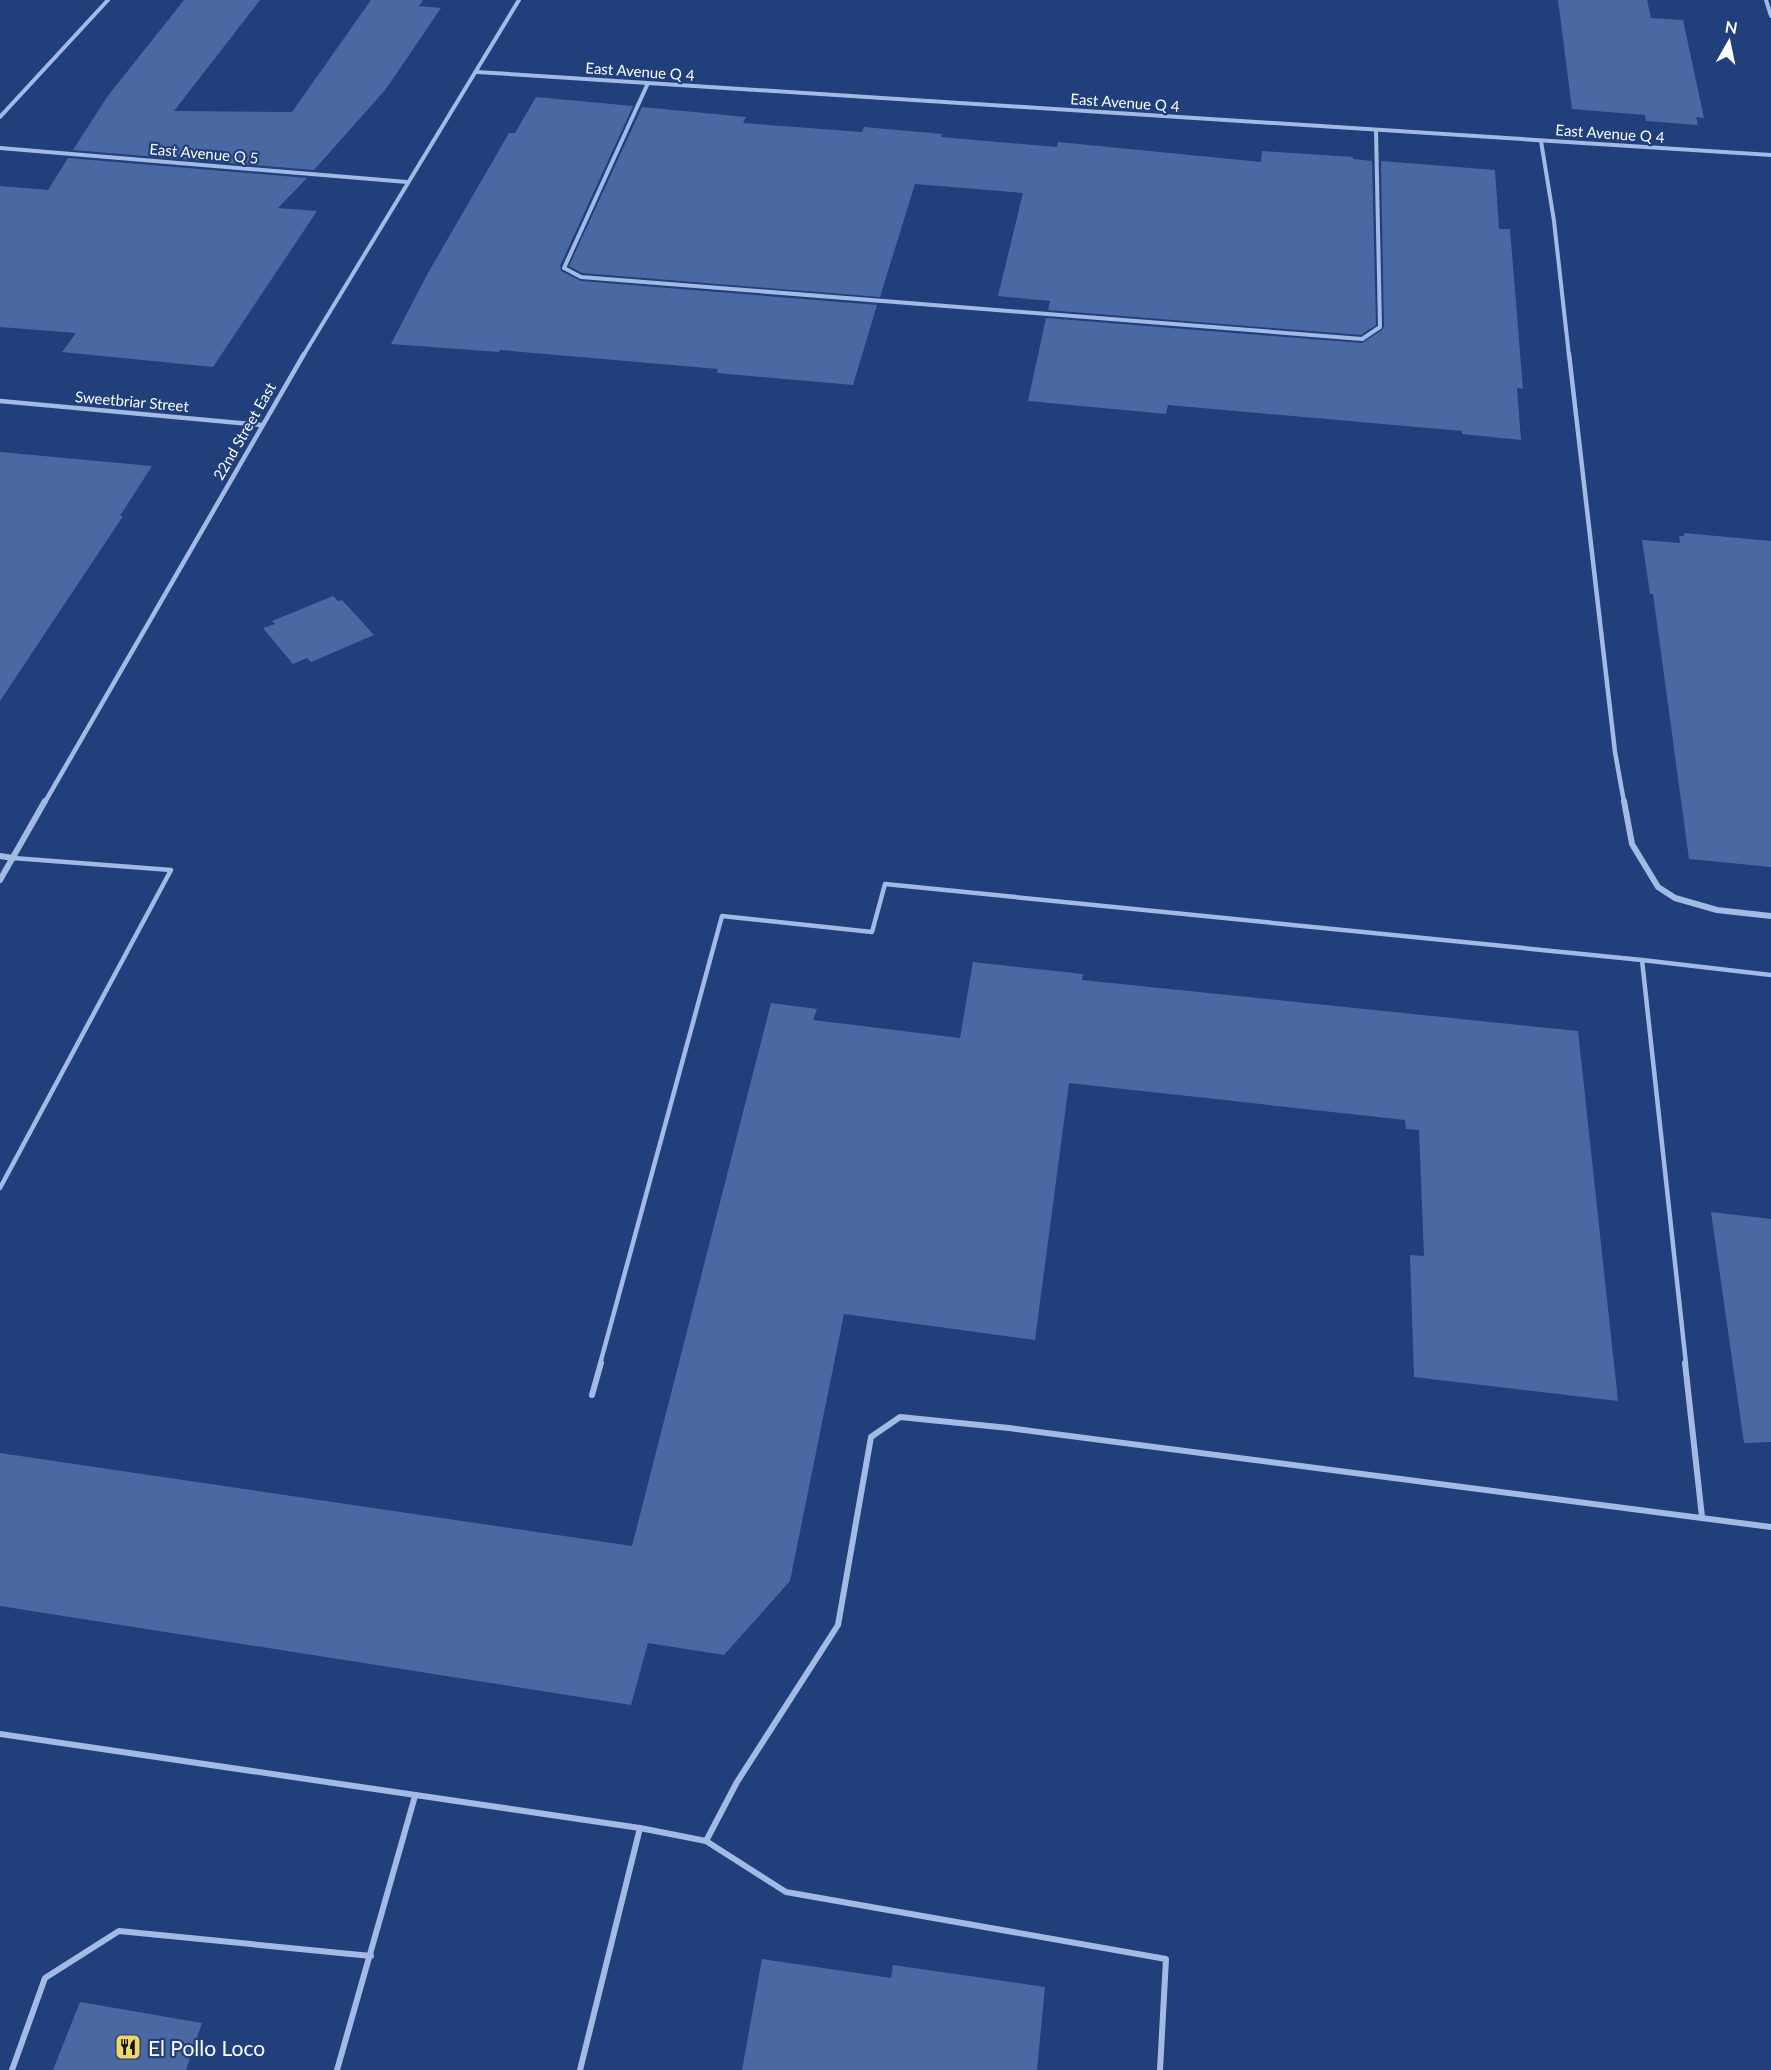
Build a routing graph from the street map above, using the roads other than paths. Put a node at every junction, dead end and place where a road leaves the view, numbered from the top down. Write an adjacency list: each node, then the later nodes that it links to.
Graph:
1 (108, 0): 7 (street)
2 (519, 0): 5 (street, 22nd Street East)
3 (1766, 0): 4 (street)
4 (1771, 16)
5 (477, 72): 6 (street, East Avenue Q 4); 12 (street, 22nd Street East)
6 (648, 83): 8 (street, East Avenue Q 4); 8 (street)
7 (0, 117)
8 (1376, 130): 9 (street, East Avenue Q 4)
9 (1541, 141): 11 (street, East Avenue Q 4); 18 (street)
10 (0, 148): 12 (street, East Avenue Q 5)
11 (1771, 155)
12 (407, 182): 14 (street, 22nd Street East)
13 (0, 401): 14 (street, Sweetbriar Street)
14 (261, 424): 16 (street, 22nd Street East)
15 (0, 856): 16 (street)
16 (14, 858): 17 (street, 22nd Street East); 21 (lane)
17 (0, 880)
18 (1771, 916)
19 (1642, 960): 20 (lane); 22 (lane); 23 (lane)
20 (1771, 975)
21 (0, 1188)
22 (592, 1395)
23 (1702, 1517): 24 (lane); 28 (lane)
24 (1771, 1527)
25 (0, 1734): 26 (lane)
26 (415, 1796): 27 (lane); 29 (lane)
27 (640, 1828): 28 (lane); 32 (lane)
28 (706, 1841): 33 (lane)
29 (371, 1956): 30 (lane); 31 (lane)
30 (12, 2070)
31 (337, 2070)
32 (580, 2070)
33 (1160, 2070)

